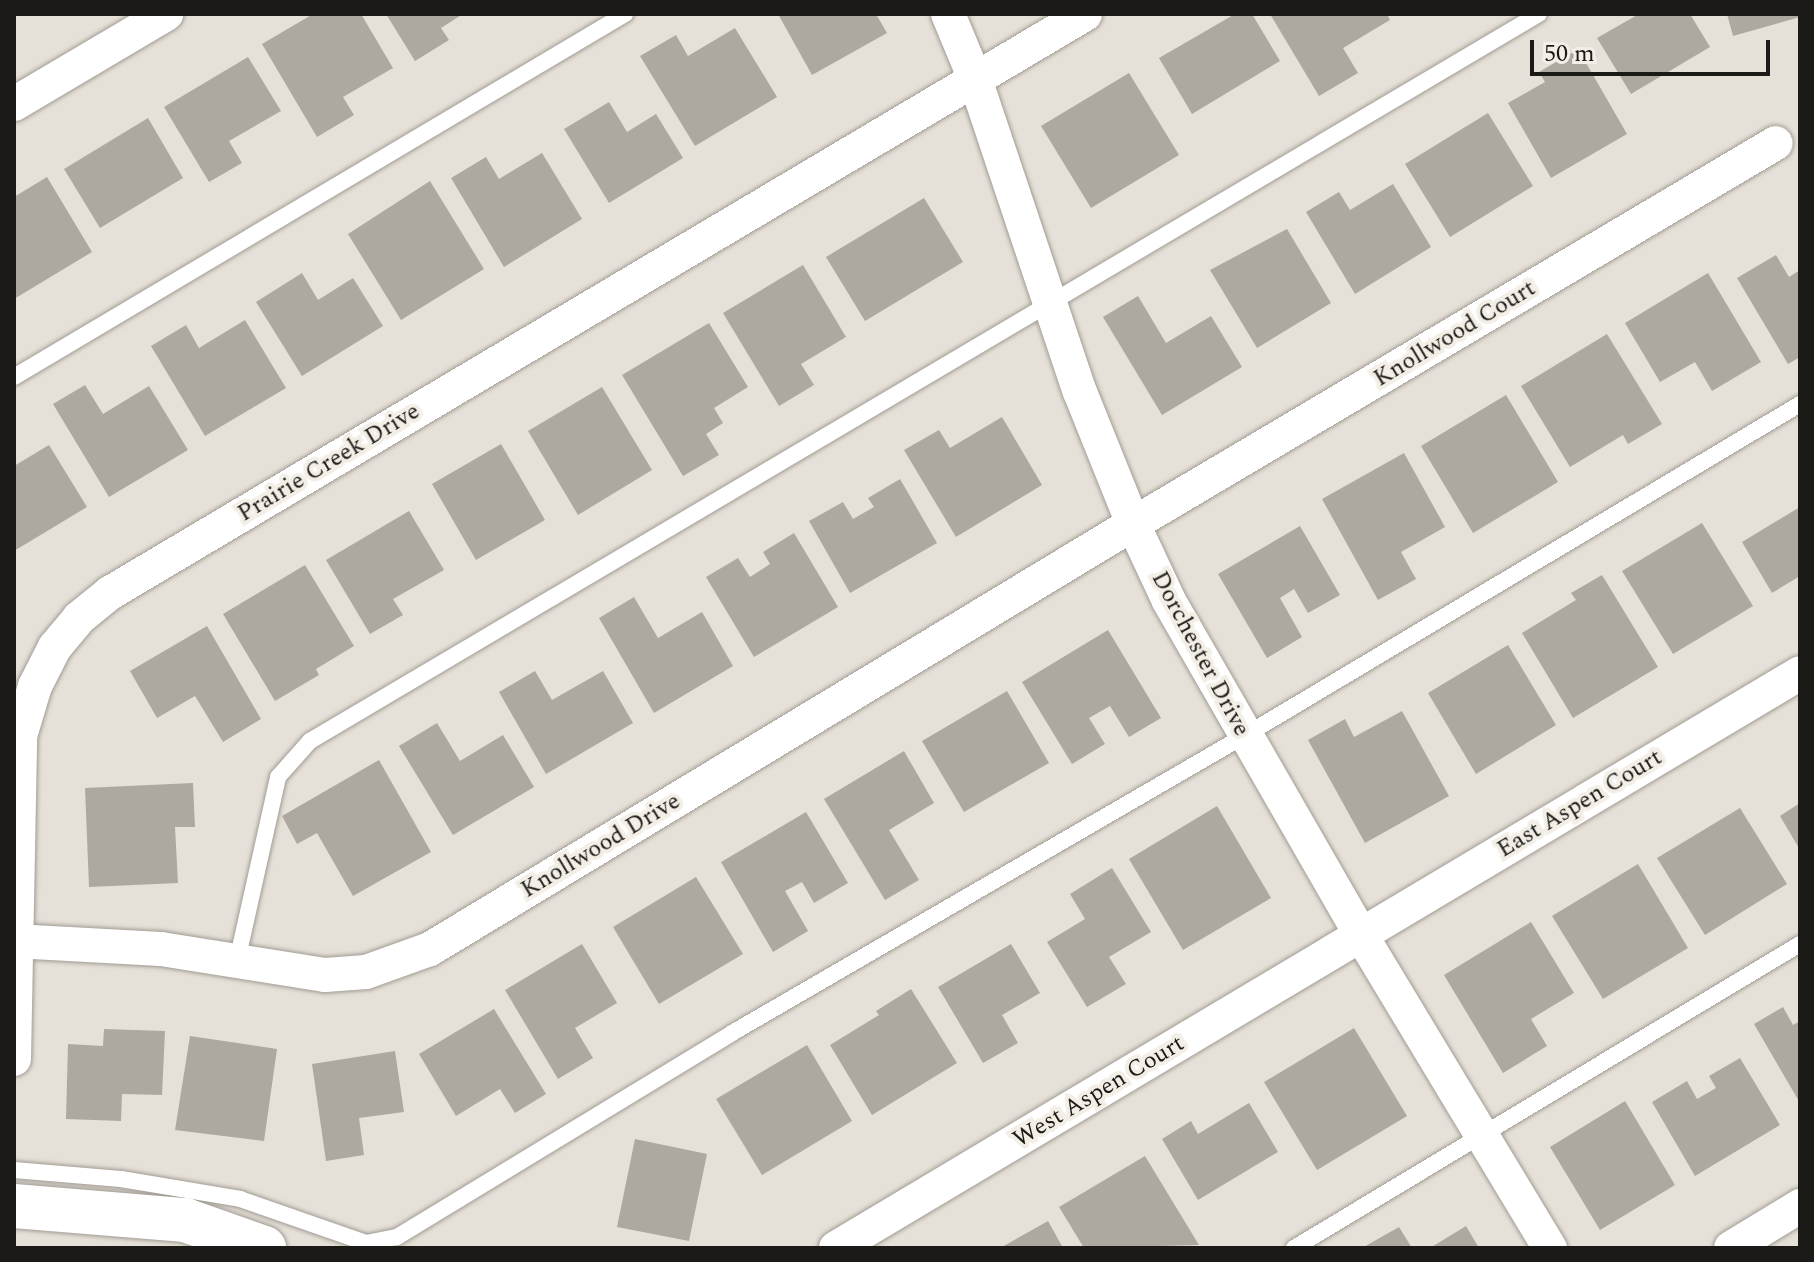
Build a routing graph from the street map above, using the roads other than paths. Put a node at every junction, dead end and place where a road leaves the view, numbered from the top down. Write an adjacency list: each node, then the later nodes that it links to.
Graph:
1 (166, 14): 7 (street)
2 (625, 14): 10 (lane)
3 (948, 14): 6 (street, Dorchester Drive)
4 (1085, 14): 6 (street, Prairie Creek Drive)
5 (1539, 14): 9 (lane)
6 (975, 79): 9 (street, Dorchester Drive); 16 (street, Prairie Creek Drive)
7 (14, 104)
8 (1776, 143): 12 (street, Knollwood Court)
9 (1048, 303): 12 (street, Dorchester Drive); 18 (lane)
10 (14, 377)
11 (1800, 404): 14 (lane)
12 (1133, 524): 14 (street, Dorchester Drive); 18 (street, Knollwood Drive)
13 (1800, 673): 15 (street, East Aspen Court)
14 (1244, 736): 15 (street, Dorchester Drive); 21 (lane)
15 (1361, 935): 20 (street, Dorchester Drive); 25 (street, West Aspen Court)
16 (14, 941): 18 (street, Knollwood Drive); 19 (street, Prairie Creek Drive)
17 (1800, 944): 20 (lane)
18 (237, 961)
19 (14, 1059)
20 (1483, 1137): 26 (lane); 27 (street, Dorchester Drive)
21 (14, 1170)
22 (14, 1206): 24 (main road)
23 (1800, 1206): 28 (street)
24 (264, 1248)
25 (836, 1248)
26 (1294, 1248)
27 (1550, 1248)
28 (1731, 1248)

